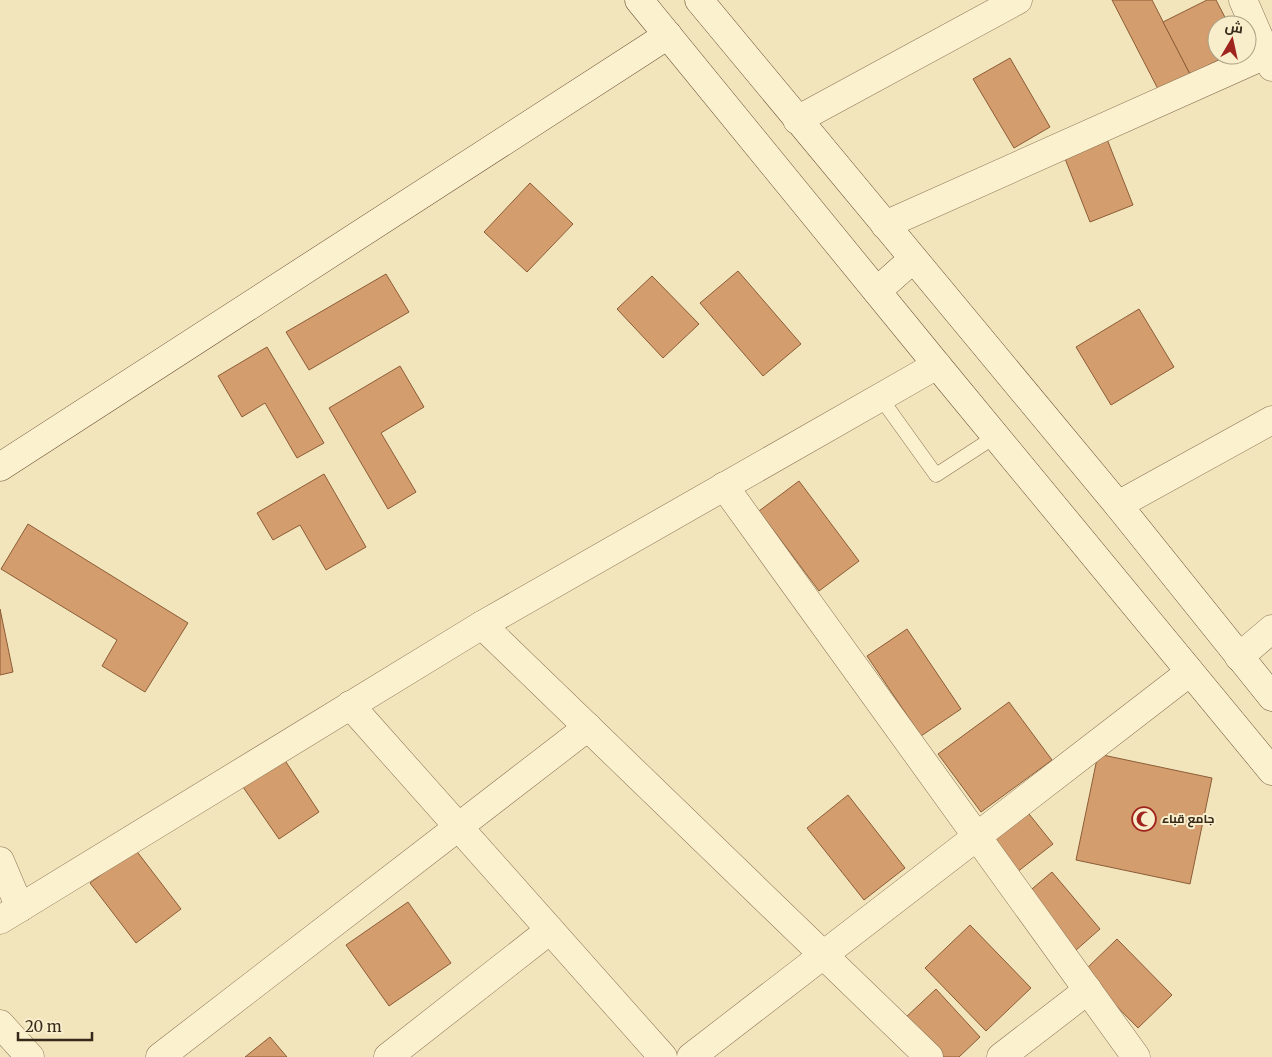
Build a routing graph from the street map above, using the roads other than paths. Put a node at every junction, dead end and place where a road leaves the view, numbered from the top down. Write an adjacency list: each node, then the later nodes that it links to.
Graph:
1 (639, 0): 5 (street)
2 (699, 0): 7 (street)
3 (1018, 0): 7 (street)
4 (1243, 0): 6 (street)
5 (668, 35): 10 (street); 15 (street)
6 (1270, 58): 8 (street)
7 (797, 120): 8 (street)
8 (885, 225): 9 (street)
9 (913, 259): 10 (street); 17 (street)
10 (877, 291): 11 (street)
11 (937, 365): 12 (street); 14 (street)
12 (880, 397): 14 (lane); 16 (street)
13 (1272, 420): 17 (street)
14 (996, 436): 21 (street)
15 (0, 467)
16 (724, 486): 18 (street); 27 (street)
17 (1118, 505): 20 (street)
18 (482, 624): 23 (street); 24 (street)
19 (1272, 629): 20 (street)
20 (1239, 657): 22 (street)
21 (1190, 672): 25 (street); 27 (street)
22 (1272, 697)
23 (350, 705): 26 (street); 29 (street)
24 (588, 727): 26 (street); 31 (street)
25 (1272, 770)
26 (459, 827): 30 (street); 35 (street)
27 (977, 836): 31 (street); 32 (street)
28 (0, 861): 29 (street)
29 (10, 914)
30 (550, 930): 36 (street); 37 (street)
31 (823, 955): 38 (street); 39 (street)
32 (1088, 990): 40 (street); 41 (street)
33 (0, 1024): 34 (street)
34 (30, 1057)
35 (160, 1057)
36 (388, 1057)
37 (663, 1057)
38 (691, 1057)
39 (929, 1057)
40 (1000, 1057)
41 (1136, 1057)

